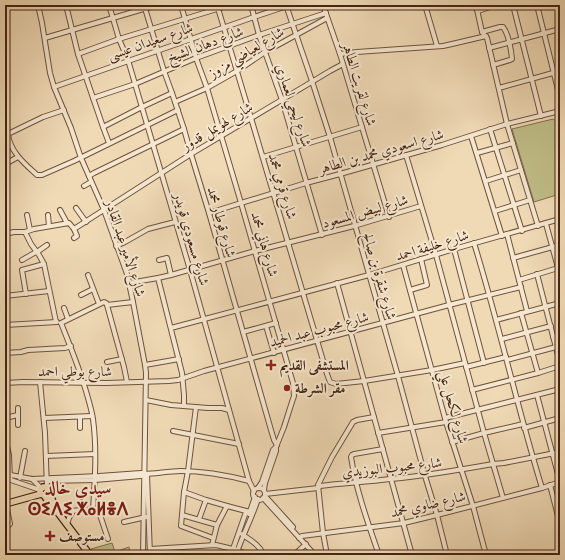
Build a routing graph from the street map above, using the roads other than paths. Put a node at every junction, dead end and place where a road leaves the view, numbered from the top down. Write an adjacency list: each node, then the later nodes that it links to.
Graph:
1 (38, 5): 33 (street, شارع الأمير عبد القادر)
2 (66, 5): 27 (street)
3 (109, 5): 20 (street, شارع مسعودي قويدر)
4 (157, 5): 15 (street)
5 (180, 5): 22 (street, شارع هاني محمد)
6 (230, 5): 16 (street)
7 (251, 5): 19 (street, شارع ليحي لعماري)
8 (288, 5): 19 (street, شارع سعيدان عيسى); 23 (street, شارع شقرة بن صالح)
9 (323, 5): 18 (street, شارع لقريت الطاهر)
10 (425, 5): 38 (street)
11 (476, 5): 17 (street)
12 (496, 5): 17 (street)
13 (512, 5): 36 (street)
14 (537, 5): 29 (street)
15 (145, 7): 20 (street); 25 (street, شارع قوطار محمد)
16 (217, 7): 22 (street); 24 (street, شارع قرمي محمد)
17 (478, 11): 28 (street)
18 (326, 13): 21 (street, شارع لقريت الطاهر); 23 (street, شارع دهان الشيخ)
19 (254, 17): 24 (street, شارع سعيدان عيسى); 30 (street, شارع ليحي لعماري)
20 (112, 18): 27 (street); 34 (street, شارع مسعودي قويدر)
21 (327, 18): 31 (street, شارع لعياضي مزوز); 44 (street, شارع لقريت الطاهر)
22 (184, 19): 25 (street); 35 (street, شارع هاني محمد)
23 (293, 24): 30 (street, شارع دهان الشيخ); 31 (street, شارع شقرة بن صالح)
24 (223, 28): 35 (street, شارع سعيدان عيسى); 39 (street, شارع قرمي محمد)
25 (152, 29): 34 (street); 41 (street, شارع قوطار محمد)
26 (560, 29): 29 (street)
27 (72, 30): 33 (street); 43 (street)
28 (482, 32): 32 (street); 37 (street)
29 (544, 33): 36 (street); 52 (street)
30 (259, 35): 39 (street, شارع دهان الشيخ); 42 (street, شارع ليحي لعماري)
31 (296, 35): 42 (street, شارع لعياضي مزوز); 55 (street, شارع شقرة بن صالح)
32 (486, 36): 38 (street); 40 (street)
33 (45, 38): 57 (street, شارع الأمير عبد القادر)
34 (119, 39): 43 (street); 46 (street, شارع مسعودي قويدر)
35 (191, 39): 41 (street, شارع سعيدان عيسى); 45 (street, شارع هاني محمد)
36 (521, 40): 37 (street); 54 (street)
37 (509, 42): 40 (street); 48 (street)
38 (437, 46): 44 (street)
39 (229, 47): 45 (street, شارع دهان الشيخ); 50 (street, شارع قرمي محمد)
40 (489, 48): 48 (street)
41 (158, 51): 46 (street, شارع سعيدان عيسى); 49 (street, شارع قوطار محمد)
42 (265, 52): 50 (street, شارع لعياضي مزوز); 63 (street, شارع ليحي لعماري)
43 (78, 54): 53 (street)
44 (340, 54): 47 (street, شارع لقريت الطاهر)
45 (196, 58): 49 (street, شارع دهان الشيخ); 58 (street, شارع هاني محمد)
46 (128, 60): 53 (street, شارع سعيدان عيسى); 56 (street, شارع مسعودي قويدر)
47 (343, 64): 55 (street, شارع لهويمل قدور); 74 (street, شارع لقريت الطاهر)
48 (493, 64): 59 (street)
49 (164, 71): 56 (street, شارع دهان الشيخ); 60 (street, شارع قوطار محمد)
50 (237, 71): 58 (street, شارع لعياضي مزوز); 70 (street, شارع قرمي محمد)
51 (560, 71): 52 (street)
52 (554, 73): 54 (street); 62 (street)
53 (86, 76): 57 (street, شارع سعيدان عيسى); 61 (street)
54 (531, 80): 59 (street); 69 (street)
55 (312, 81): 63 (street, شارع لهويمل قدور); 79 (street, شارع شقرة بن صالح)
56 (135, 84): 61 (street, شارع دهان الشيخ); 65 (street, شارع مسعودي قويدر)
57 (54, 87): 66 (street, شارع الأمير عبد القادر)
58 (207, 88): 64 (street, شارع لعياضي مزوز); 77 (street, شارع هاني محمد)
59 (499, 88): 71 (street)
60 (172, 92): 64 (street, شارع قوطار محمد); 65 (street)
61 (94, 98): 73 (street)
62 (560, 98)
63 (282, 100): 70 (street, شارع لهويمل قدور); 83 (street, شارع ليحي لعماري)
64 (175, 102): 67 (street, شارع قوطار محمد)
65 (142, 107): 72 (street, شارع مسعودي قويدر); 73 (street)
66 (64, 110): 88 (street); 90 (street, شارع الأمير عبد القادر)
67 (178, 110): 72 (street); 75 (street, شارع قوطار محمد)
68 (560, 111): 69 (street, شارع اسعودي محمد بن الطاهر)
69 (541, 116): 71 (street, شارع اسعودي محمد بن الطاهر)
70 (251, 118): 77 (street, شارع لهويمل قدور); 89 (street, شارع قرمي محمد)
71 (507, 124): 76 (street, شارع اسعودي محمد بن الطاهر); 81 (street)
72 (147, 125): 80 (street); 82 (street, شارع مسعودي قويدر)
73 (103, 127): 80 (street)
74 (362, 127): 79 (street); 92 (street, شارع لقريت الطاهر)
75 (184, 129): 82 (street); 86 (street, شارع قوطار محمد)
76 (490, 130): 78 (street, شارع اسعودي محمد بن الطاهر); 84 (street)
77 (221, 136): 86 (street, شارع لهويمل قدور); 104 (street, شارع هاني محمد)
78 (471, 136): 85 (street); 87 (street, شارع اسعودي محمد بن الطاهر)
79 (330, 137): 83 (street); 95 (street, شارع شقرة بن صالح)
80 (109, 143): 90 (street)
81 (513, 143): 84 (street); 93 (street)
82 (152, 144): 94 (street, شارع مسعودي قويدر); 96 (street)
83 (296, 147): 89 (street); 100 (street, شارع ليحي لعماري)
84 (496, 148): 85 (street); 97 (street)
85 (477, 153): 99 (street)
86 (191, 154): 94 (street, شارع لهويمل قدور); 111 (street, شارع قوطار محمد)
87 (406, 155): 92 (street, شارع اسعودي محمد بن الطاهر); 106 (street)
88 (18, 157): 90 (street); 91 (street)
89 (263, 157): 102 (street, شارع قرمي محمد)
90 (81, 158): 96 (street, شارع الأمير عبد القادر)
91 (5, 164)
92 (373, 164): 95 (street, شارع اسعودي محمد بن الطاهر); 114 (street, شارع لقريت الطاهر)
93 (521, 170): 97 (street); 103 (street)
94 (161, 174): 109 (street, شارع لهويمل قدور); 117 (street, شارع مسعودي قويدر)
95 (340, 174): 100 (street, شارع اسعودي محمد بن الطاهر); 121 (street, شارع شقرة بن صالح)
96 (89, 176): 98 (street, شارع الأمير عبد القادر)
97 (505, 176): 99 (street); 105 (street)
98 (91, 182): 101 (street); 109 (street, شارع الأمير عبد القادر)
99 (486, 182): 110 (street)
100 (306, 183): 102 (street, شارع اسعودي محمد بن الطاهر); 128 (street, شارع ليحي لعماري)
101 (84, 186)
102 (273, 193): 104 (street, شارع اسعودي محمد بن الطاهر); 131 (street, شارع قرمي محمد)
103 (530, 200): 105 (street); 122 (street)
104 (241, 203): 111 (street, شارع اسعودي محمد بن الطاهر); 139 (street, شارع هاني محمد)
105 (514, 205): 110 (street); 125 (street)
106 (421, 206): 114 (street, شارع لبيض المسعود); 140 (street)
107 (76, 208): 116 (street)
108 (60, 210): 118 (street)
109 (104, 210): 116 (street, شارع لهويمل قدور); 135 (street, شارع الأمير عبد القادر)
110 (495, 211): 129 (street)
111 (209, 213): 145 (street, شارع قوطار محمد)
112 (27, 215): 124 (street)
113 (48, 215): 120 (street)
114 (389, 216): 121 (street, شارع لبيض المسعود)
115 (560, 219): 119 (street, شارع خليفة احمد)
116 (86, 222): 123 (street, شارع لهويمل قدور)
117 (175, 222): 135 (street); 149 (street, شارع مسعودي قويدر)
118 (66, 223): 120 (street); 123 (street)
119 (546, 224): 122 (street, شارع خليفة احمد); 136 (street)
120 (49, 226): 124 (street)
121 (354, 226): 128 (street, شارع لبيض المسعود); 153 (street, شارع شقرة بن صالح)
122 (538, 226): 125 (street, شارع خليفة احمد)
123 (74, 229): 130 (street)
124 (30, 230): 126 (street)
125 (522, 231): 129 (street, شارع خليفة احمد)
126 (25, 232): 127 (street); 138 (street)
127 (5, 234)
128 (322, 235): 131 (street, شارع لبيض المسعود)
129 (505, 235): 132 (street, شارع خليفة احمد); 141 (street)
130 (74, 238)
131 (288, 243): 139 (street, شارع لبيض المسعود); 163 (street, شارع قرمي محمد)
132 (474, 244): 137 (street, شارع خليفة احمد); 165 (street)
133 (47, 245): 138 (street)
134 (560, 245): 136 (street)
135 (116, 246): 157 (street, شارع الأمير عبد القادر)
136 (553, 247): 141 (street); 148 (street)
137 (454, 249): 140 (street, شارع خليفة احمد); 169 (street)
138 (37, 252): 143 (street); 146 (street)
139 (255, 252): 145 (street, شارع لبيض المسعود); 168 (street, شارع هاني محمد)
140 (436, 255): 142 (street, شارع خليفة احمد); 174 (street)
141 (513, 258): 156 (street)
142 (421, 259): 147 (street, شارع خليفة احمد); 161 (street)
143 (22, 260)
144 (159, 260): 152 (street)
145 (222, 261): 149 (street, شارع لبيض المسعود); 177 (street, شارع قوطار محمد)
146 (44, 264): 162 (street); 164 (street)
147 (403, 265): 153 (street, شارع خليفة احمد); 161 (street, شارع لكحل علي)
148 (558, 268): 150 (street); 154 (street)
149 (190, 270): 152 (street, شارع لبيض المسعود); 182 (street, شارع مسعودي قويدر)
150 (537, 274): 156 (street); 175 (street)
151 (88, 275): 160 (street)
152 (171, 275): 155 (street, شارع لبيض المسعود)
153 (369, 275): 158 (street, شارع خليفة احمد); 187 (street, شارع شقرة بن صالح)
154 (560, 275)
155 (158, 278): 157 (street, شارع لبيض المسعود); 191 (street)
156 (519, 280): 159 (street)
157 (129, 283): 170 (street, شارع الأمير عبد القادر)
158 (337, 283): 163 (street, شارع خليفة احمد); 193 (street)
159 (521, 287): 165 (street, شارع محبوب عبد الحميد); 178 (street)
160 (93, 289): 167 (street); 172 (street)
161 (410, 290): 180 (street, شارع لكحل علي)
162 (49, 291): 164 (street); 184 (street)
163 (303, 293): 168 (street, شارع خليفة احمد); 198 (street, شارع قرمي محمد)
164 (26, 294): 166 (street)
165 (490, 295): 169 (street, شارع محبوب عبد الحميد); 183 (street)
166 (5, 296)
167 (81, 296)
168 (270, 301): 177 (street, شارع خليفة احمد); 186 (street, شارع هاني محمد)
169 (468, 301): 174 (street, شارع محبوب عبد الحميد); 210 (street)
170 (133, 302): 173 (street); 212 (street, شارع الأمير عبد القادر)
171 (560, 303): 175 (street)
172 (99, 304): 173 (street); 181 (street)
173 (107, 305): 206 (street)
174 (449, 306): 180 (street, شارع محبوب عبد الحميد); 213 (street)
175 (545, 306): 178 (street); 190 (street)
176 (64, 308): 181 (street)
177 (237, 310): 182 (street, شارع خليفة احمد); 192 (street, شارع قوطار محمد)
178 (527, 311): 179 (street)
179 (521, 313): 183 (street); 194 (street)
180 (416, 315): 187 (street, شارع محبوب عبد الحميد); 216 (street, شارع لكحل علي)
181 (68, 319): 185 (street)
182 (203, 320): 191 (street, شارع خليفة احمد); 215 (street, شارع مسعودي قويدر)
183 (496, 320): 197 (street)
184 (56, 322): 185 (street); 188 (street)
185 (61, 323): 199 (street)
186 (276, 323): 189 (street); 201 (street, شارع هاني محمد)
187 (382, 324): 193 (street, شارع محبوب عبد الحميد); 218 (street, شارع شقرة بن صالح)
188 (5, 325)
189 (266, 326): 192 (street); 203 (street)
190 (551, 326): 194 (street); 196 (street)
191 (170, 328): 207 (street)
192 (243, 332): 208 (street, شارع قوطار محمد)
193 (351, 332): 198 (street, شارع محبوب عبد الحميد); 221 (street)
194 (526, 333): 197 (street); 204 (street)
195 (560, 336): 196 (street)
196 (553, 337): 200 (street)
197 (502, 339): 205 (street)
198 (317, 341): 201 (street, شارع محبوب عبد الحميد); 221 (street, شارع قرمي محمد)
199 (71, 346): 202 (street); 225 (street)
200 (556, 347): 204 (street); 211 (street)
201 (284, 350): 203 (street, شارع محبوب عبد الحميد); 257 (street, شارع هاني محمد)
202 (5, 353)
203 (274, 353): 208 (street, شارع محبوب عبد الحميد)
204 (532, 353): 205 (street); 217 (street)
205 (506, 358): 210 (street); 220 (street)
206 (122, 359): 209 (street); 223 (street)
207 (179, 359): 212 (street); 219 (street)
208 (251, 359): 215 (street, شارع محبوب عبد الحميد); 257 (street, شارع قوطار محمد)
209 (108, 362)
210 (484, 363): 213 (street)
211 (560, 363)
212 (145, 365): 224 (street, شارع الأمير عبد القادر)
213 (466, 365): 216 (street); 228 (street)
214 (560, 366): 217 (street)
215 (217, 368): 219 (street, شارع محبوب عبد الحميد); 235 (street, شارع مسعودي قويدر)
216 (432, 370): 218 (street); 244 (street, شارع لكحل علي)
217 (538, 373): 220 (street)
218 (398, 376): 221 (street); 249 (street, شارع شقرة بن صالح)
219 (183, 378): 224 (street, شارع محبوب عبد الحميد); 232 (street)
220 (512, 380): 228 (street); 231 (street)
221 (364, 381): 240 (street)
222 (40, 382): 225 (street, شارع بوطي احمد); 226 (street, شارع بوطي احمد); 242 (street)
223 (127, 382): 224 (street, شارع بوطي احمد); 225 (street, شارع بوطي احمد)
224 (146, 382): 230 (street, شارع الأمير عبد القادر)
225 (84, 383): 238 (street)
226 (5, 384)
227 (560, 389): 229 (street)
228 (472, 390): 236 (street)
229 (537, 396): 231 (street); 245 (street)
230 (146, 400): 232 (street); 269 (street, شارع الأمير عبد القادر)
231 (518, 400): 236 (street); 247 (street)
232 (184, 406): 233 (street)
233 (196, 407): 235 (street); 253 (street)
234 (18, 408): 237 (street)
235 (229, 410): 256 (street, شارع مسعودي قويدر)
236 (478, 410): 244 (street); 251 (street)
237 (18, 415): 241 (street); 246 (street)
238 (92, 416): 239 (street); 261 (street)
239 (80, 417): 242 (street); 248 (street)
240 (374, 417): 252 (street); 282 (street)
241 (5, 418)
242 (44, 418): 263 (street)
243 (560, 418): 245 (street)
244 (445, 420): 249 (street); 255 (street, شارع لكحل علي)
245 (544, 423): 247 (street); 262 (street)
246 (18, 425)
247 (524, 426): 251 (street); 264 (street)
248 (80, 428)
249 (412, 428): 252 (street); 270 (street, شارع شقرة بن صالح)
250 (173, 431): 253 (street)
251 (484, 433): 255 (street); 265 (street)
252 (378, 434): 258 (street)
253 (193, 435): 256 (street); 267 (street)
254 (5, 438): 272 (street)
255 (452, 442): 266 (street, شارع لكحل علي)
256 (239, 444): 278 (street, شارع مسعودي قويدر)
257 (276, 446): 284 (street); 288 (street, شارع هاني محمد)
258 (383, 448): 277 (street); 279 (street)
259 (25, 451): 273 (street)
260 (560, 452): 262 (street, شارع محبوب البوزيدي)
261 (95, 454): 263 (street); 274 (street)
262 (552, 454): 264 (street, شارع محبوب البوزيدي); 280 (street)
263 (46, 456): 276 (street)
264 (533, 458): 265 (street, شارع محبوب البوزيدي); 283 (street)
265 (493, 464): 266 (street, شارع محبوب البوزيدي); 289 (street)
266 (461, 470): 270 (street, شارع محبوب البوزيدي); 294 (street, شارع لكحل علي)
267 (188, 471): 269 (street); 278 (street); 286 (street)
268 (5, 474): 272 (street)
269 (146, 474): 274 (street); 301 (street, شارع الأمير عبد القادر)
270 (424, 476): 277 (street, شارع محبوب البوزيدي); 300 (street, شارع شقرة بن صالح)
271 (5, 478): 272 (street)
272 (10, 478): 273 (street); 285 (street)
273 (20, 478): 275 (street)
274 (95, 478): 276 (street); 295 (street)
275 (32, 479): 276 (street); 285 (street)
276 (46, 479): 285 (street)
277 (391, 479): 279 (street, شارع محبوب البوزيدي); 304 (street)
278 (248, 481): 284 (street, شارع مسعودي قويدر)
279 (356, 482): 282 (street, شارع محبوب البوزيدي); 308 (street)
280 (560, 482): 281 (street, شارع ضاوي محمد)
281 (550, 485): 283 (street, شارع ضاوي محمد); 305 (street)
282 (319, 487): 287 (street); 288 (street); 312 (street)
283 (542, 488): 289 (street, شارع ضاوي محمد)
284 (256, 489): 288 (street); 288 (street)
285 (43, 491): 291 (main road); 298 (main road)
286 (184, 492): 290 (street); 299 (street)
287 (276, 492): 288 (street); 292 (street)
288 (262, 495): 292 (street); 297 (street, شارع هاني محمد); 311 (street, شارع هاني محمد); 315 (street)
289 (502, 498): 294 (street, شارع ضاوي محمد)
290 (206, 500): 293 (street); 302 (street)
291 (6, 504): 309 (street)
292 (273, 504): 315 (street)
293 (226, 506): 297 (street); 307 (street)
294 (473, 506): 300 (street, شارع ضاوي محمد); 332 (street, شارع لكحل علي)
295 (93, 509): 296 (street); 316 (street)
296 (73, 511): 298 (street); 306 (street)
297 (248, 512): 310 (street); 311 (street, شارع هاني محمد)
298 (59, 514): 306 (main road)
299 (182, 515): 302 (street); 314 (street)
300 (437, 515): 304 (street, شارع ضاوي محمد); 331 (street, شارع شقرة بن صالح)
301 (146, 517): 303 (street); 319 (street, شارع الأمير عبد القادر); 322 (street, شارع الأمير عبد القادر)
302 (199, 519): 307 (street)
303 (124, 522)
304 (404, 523): 308 (street, شارع ضاوي محمد); 330 (street)
305 (560, 524)
306 (67, 525): 321 (main road)
307 (216, 525): 314 (street)
308 (369, 528): 312 (street, شارع ضاوي محمد); 329 (street)
309 (5, 529)
310 (240, 530): 313 (street); 320 (street)
311 (245, 530): 313 (street, شارع هاني محمد)
312 (323, 533): 315 (street, شارع ضاوي محمد); 328 (street)
313 (243, 535): 320 (street, شارع هاني محمد); 325 (street)
314 (213, 538): 318 (street)
315 (301, 538): 317 (street)
316 (108, 539)
317 (306, 544): 326 (street); 327 (street)
318 (212, 545): 319 (street); 320 (street)
319 (150, 549): 323 (street, شارع الأمير عبد القادر)
320 (235, 552): 324 (street)
321 (90, 555)
322 (143, 555)
323 (150, 555)
324 (248, 555)
325 (264, 555)
326 (294, 555)
327 (315, 555)
328 (327, 555)
329 (379, 555)
330 (412, 555)
331 (447, 555)
332 (486, 555)

